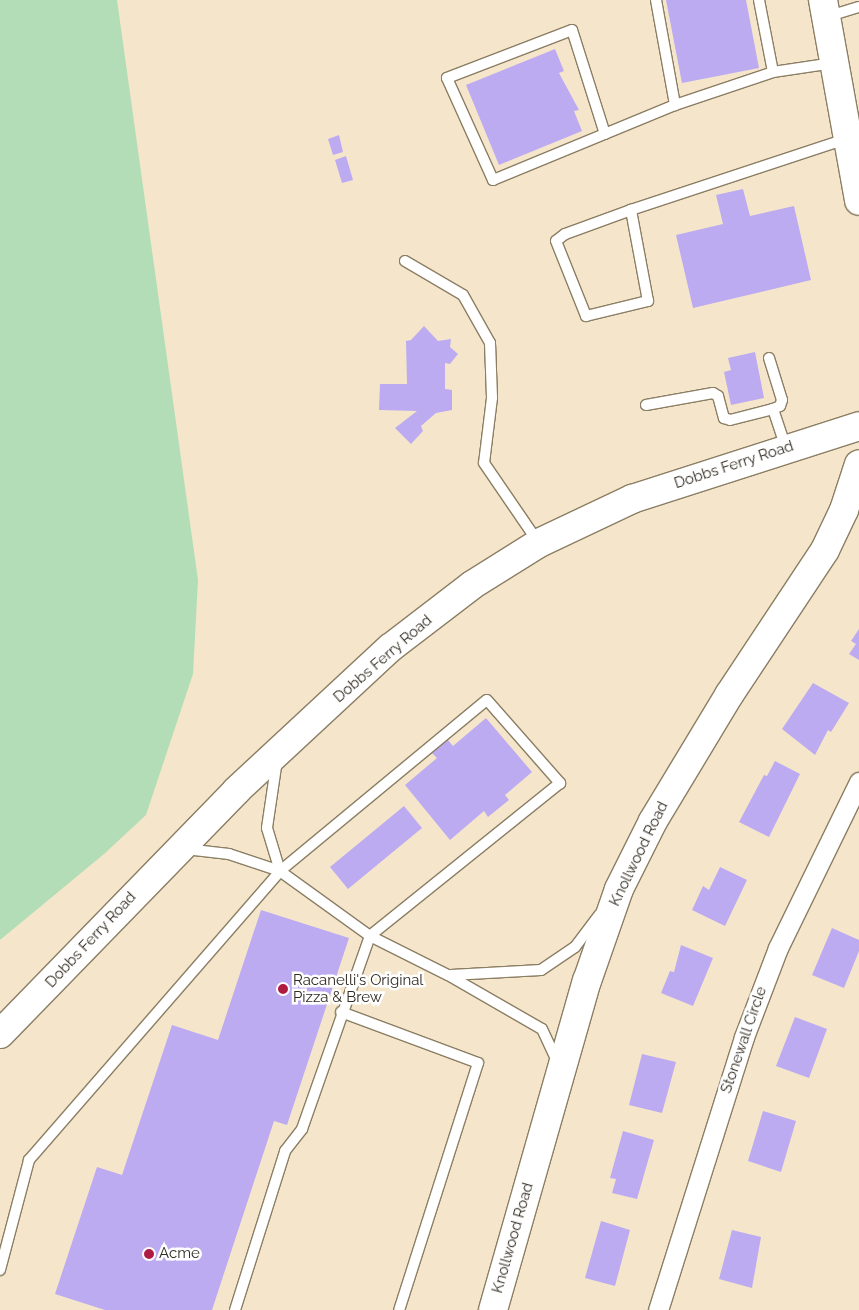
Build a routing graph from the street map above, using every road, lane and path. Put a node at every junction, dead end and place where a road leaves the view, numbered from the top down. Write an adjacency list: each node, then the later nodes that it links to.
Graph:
1 (656, 0): 7 (lane)
2 (759, 0): 6 (lane)
3 (858, 7): 4 (lane)
4 (824, 9): 5 (main road)
5 (834, 63): 6 (lane); 9 (main road)
6 (773, 72): 7 (lane)
7 (675, 105): 8 (lane)
8 (605, 134): 8 (lane)
9 (853, 137): 10 (main road); 11 (lane)
10 (859, 201)
11 (631, 210): 11 (lane)
12 (405, 262): 19 (lane)
13 (769, 358): 15 (lane)
14 (646, 405): 15 (lane)
15 (773, 409): 17 (lane)
16 (859, 426): 17 (main road, Dobbs Ferry Road)
17 (786, 448): 19 (main road, Dobbs Ferry Road)
18 (859, 464): 24 (main road, Knollwood Road)
19 (539, 543): 20 (main road, Dobbs Ferry Road)
20 (278, 752): 22 (main road, Dobbs Ferry Road); 23 (lane)
21 (859, 782): 34 (street, Stonewall Circle)
22 (179, 848): 23 (lane); 28 (main road, Dobbs Ferry Road)
23 (280, 871): 25 (lane); 25 (lane); 30 (lane)
24 (618, 889): 26 (lane); 29 (main road, Knollwood Road)
25 (370, 936): 26 (lane); 27 (lane)
26 (448, 975): 29 (lane)
27 (341, 1012): 31 (lane); 32 (lane)
28 (0, 1034)
29 (562, 1071): 33 (main road, Knollwood Road)
30 (0, 1270)
31 (234, 1310)
32 (399, 1310)
33 (492, 1310)
34 (658, 1310)

